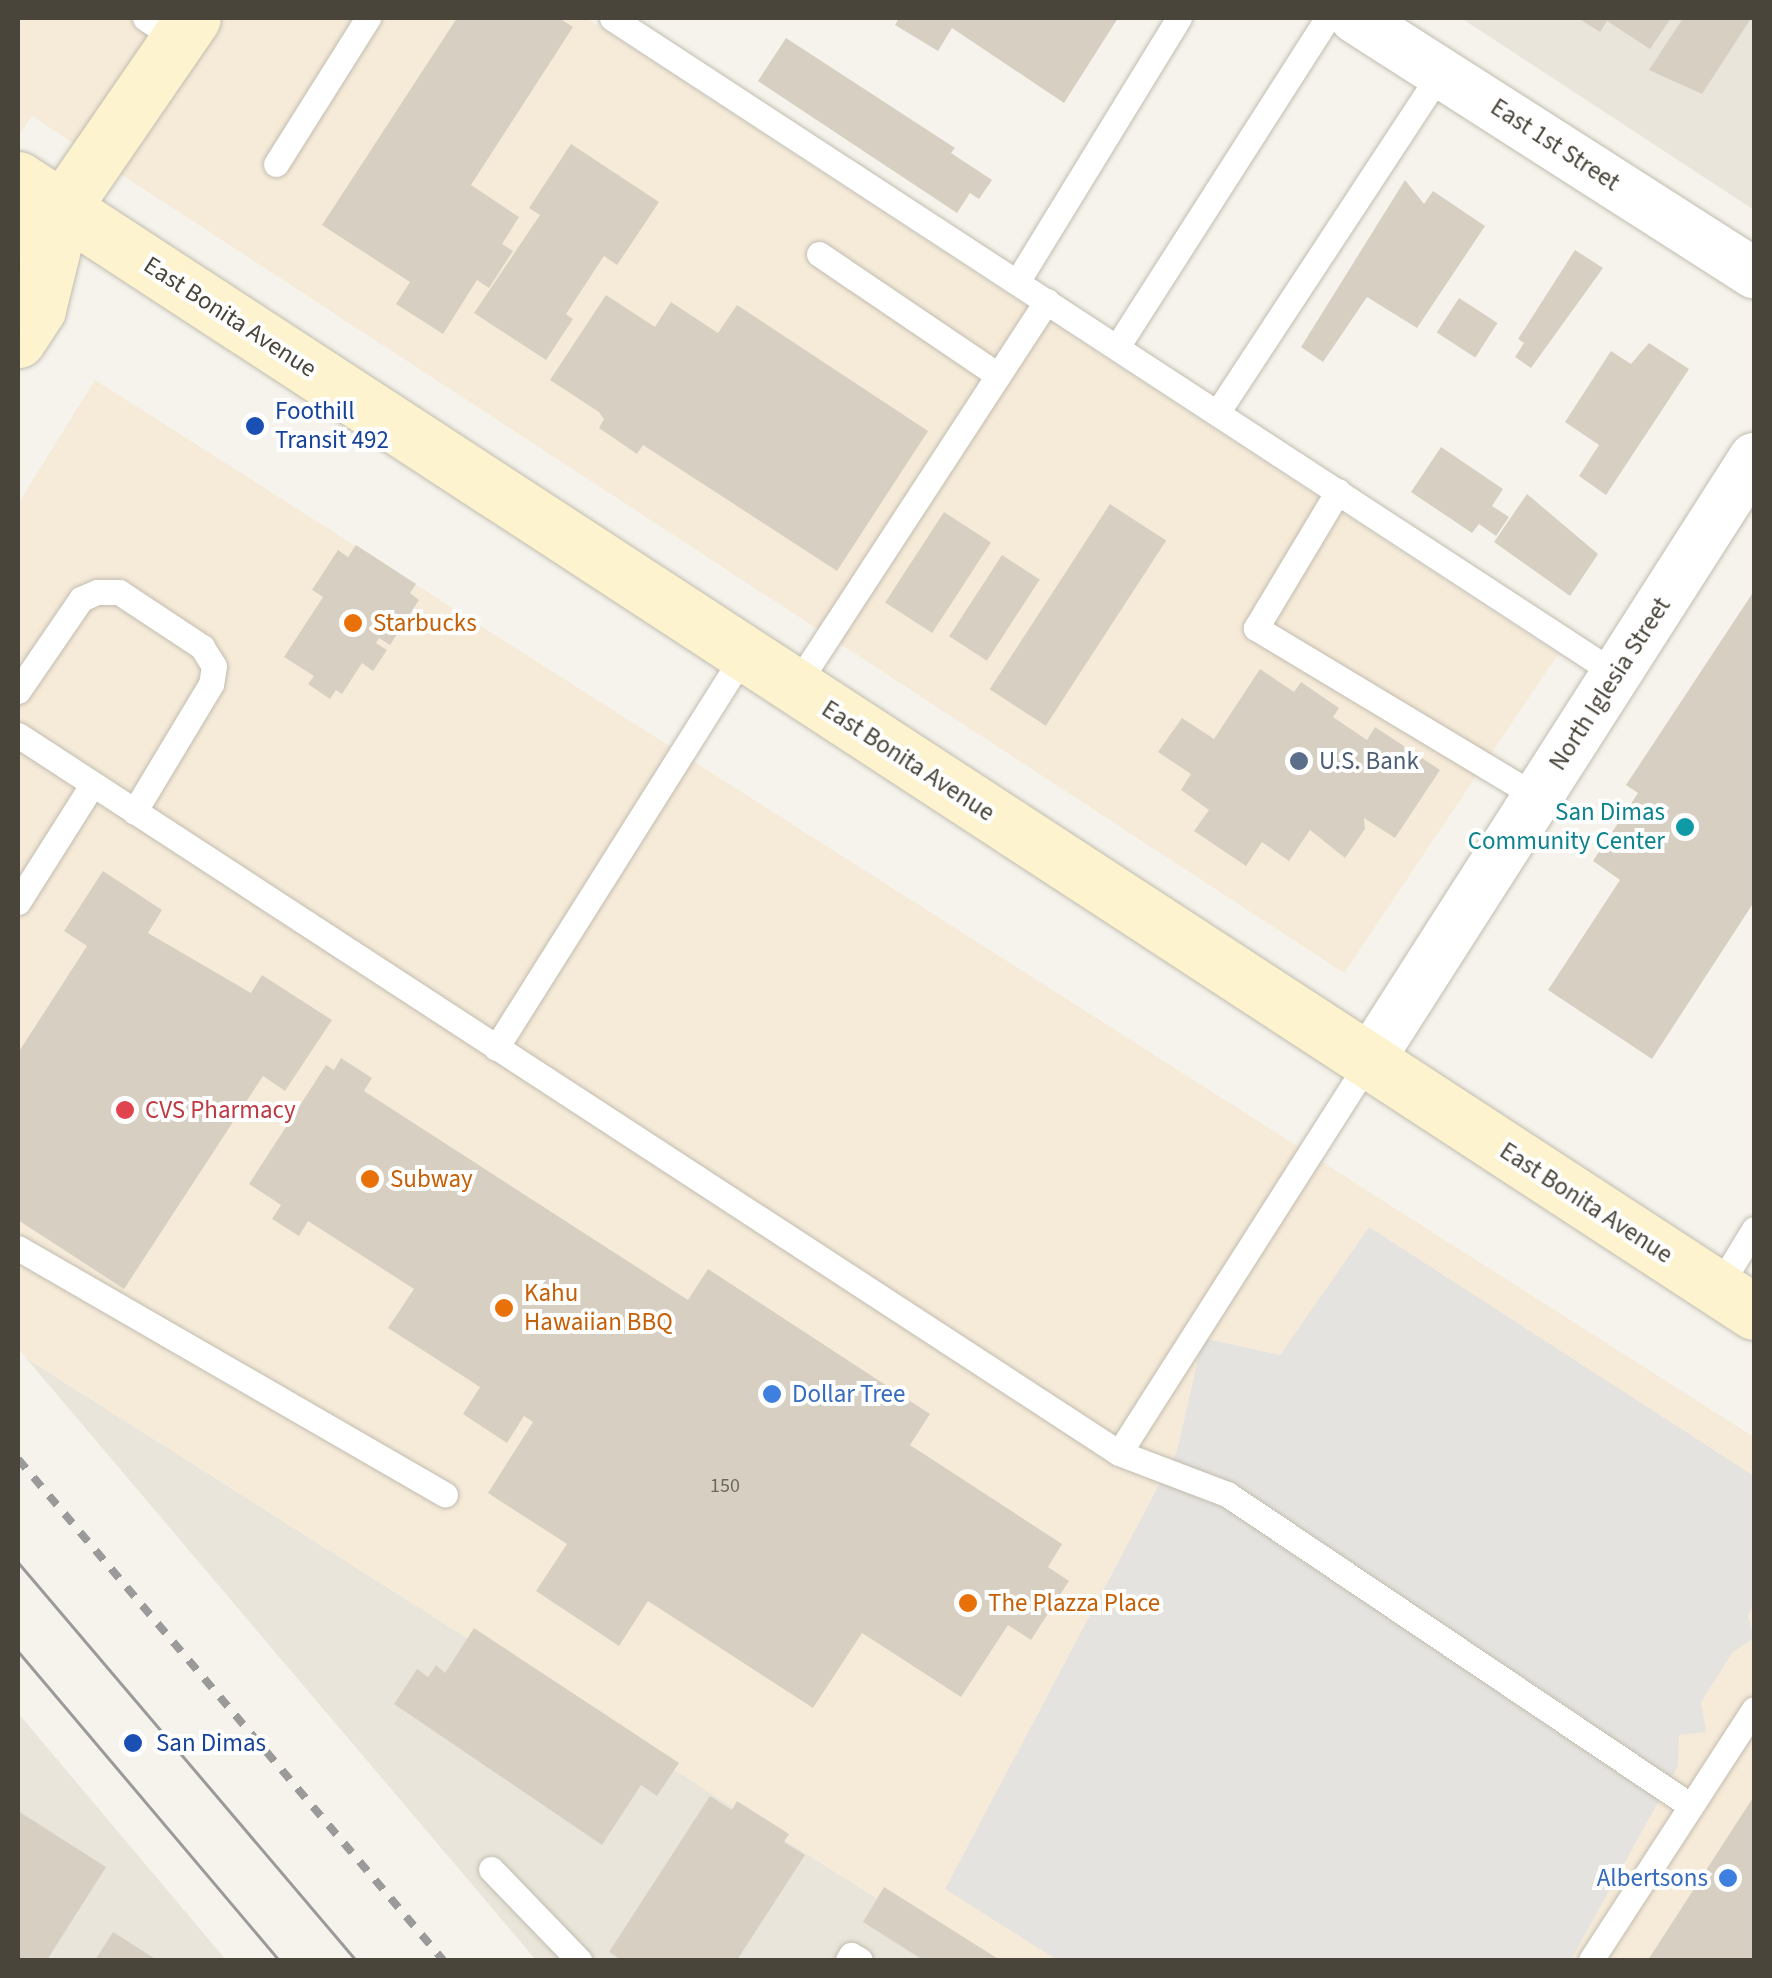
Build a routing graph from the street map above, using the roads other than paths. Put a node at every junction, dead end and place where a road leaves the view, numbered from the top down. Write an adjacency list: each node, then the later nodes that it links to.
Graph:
1 (368, 18): 8 (lane)
2 (612, 18): 13 (lane)
3 (1179, 18): 13 (lane)
4 (1327, 18): 16 (lane)
5 (1355, 18): 7 (street, East 1st Street)
6 (172, 25): 9 (main road)
7 (1441, 72): 12 (street, East 1st Street); 18 (lane)
8 (276, 164)
9 (40, 193): 10 (main road); 15 (main road); 21 (main road, East Bonita Avenue)
10 (18, 243)
11 (819, 254): 17 (lane)
12 (1754, 273)
13 (1017, 282): 14 (lane)
14 (1046, 302): 16 (lane); 17 (lane)
15 (18, 340)
16 (1118, 348): 18 (lane)
17 (998, 376): 23 (lane)
18 (1218, 414): 20 (lane)
19 (1754, 458): 22 (street, North Iglesia Street)
20 (1338, 492): 22 (lane); 27 (lane)
21 (744, 654): 23 (main road, East Bonita Avenue); 30 (lane)
22 (1616, 674): 27 (street, North Iglesia Street)
23 (795, 687): 31 (main road, East Bonita Avenue)
24 (18, 692): 28 (lane)
25 (18, 735): 26 (lane)
26 (92, 785): 28 (lane); 29 (lane)
27 (1537, 798): 31 (street, North Iglesia Street)
28 (134, 812): 30 (lane)
29 (18, 902)
30 (496, 1048): 35 (lane)
31 (1368, 1062): 34 (main road, East Bonita Avenue); 35 (lane)
32 (1754, 1229): 34 (lane)
33 (18, 1248): 36 (lane)
34 (1736, 1300)
35 (1118, 1453): 38 (lane)
36 (445, 1495)
37 (1754, 1709): 38 (lane)
38 (1691, 1806): 43 (lane)
39 (492, 1869): 40 (lane)
40 (579, 1960)
41 (848, 1960): 42 (lane)
42 (860, 1960)
43 (1590, 1960)

